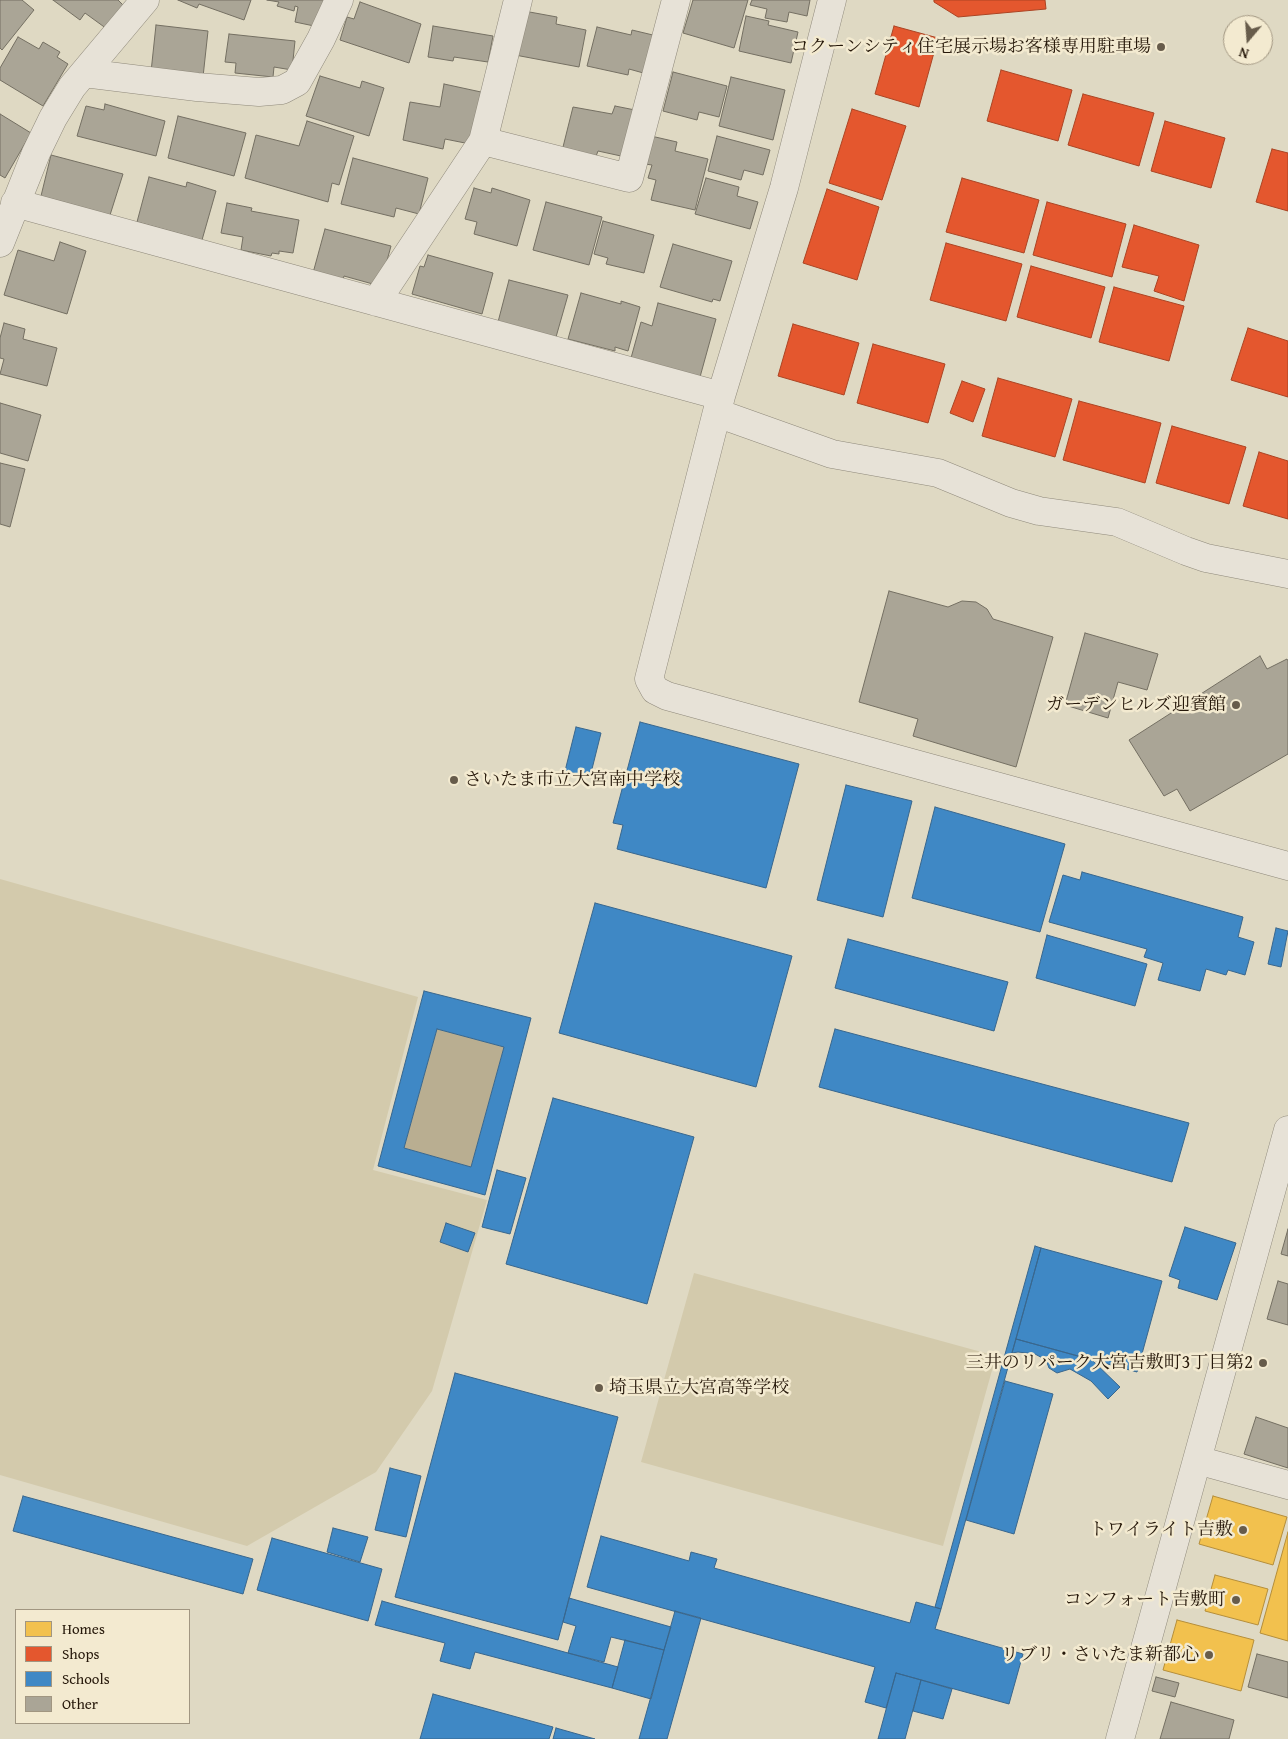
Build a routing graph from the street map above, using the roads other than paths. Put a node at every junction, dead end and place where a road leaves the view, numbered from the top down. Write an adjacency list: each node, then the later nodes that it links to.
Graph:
1 (145, 0): 6 (street)
2 (338, 0): 6 (street)
3 (518, 0): 7 (street)
4 (676, 0): 7 (street)
5 (832, 0): 11 (street)
6 (84, 73): 8 (street)
7 (483, 141): 10 (street)
8 (15, 203): 9 (street); 10 (street)
9 (0, 243)
10 (376, 302): 11 (street)
11 (719, 404): 12 (street); 13 (street)
12 (1288, 574)
13 (1288, 866)
14 (1288, 1130): 15 (street)
15 (1283, 1172): 16 (street)
16 (1197, 1460): 17 (street); 18 (street)
17 (1288, 1484)
18 (1120, 1739)

